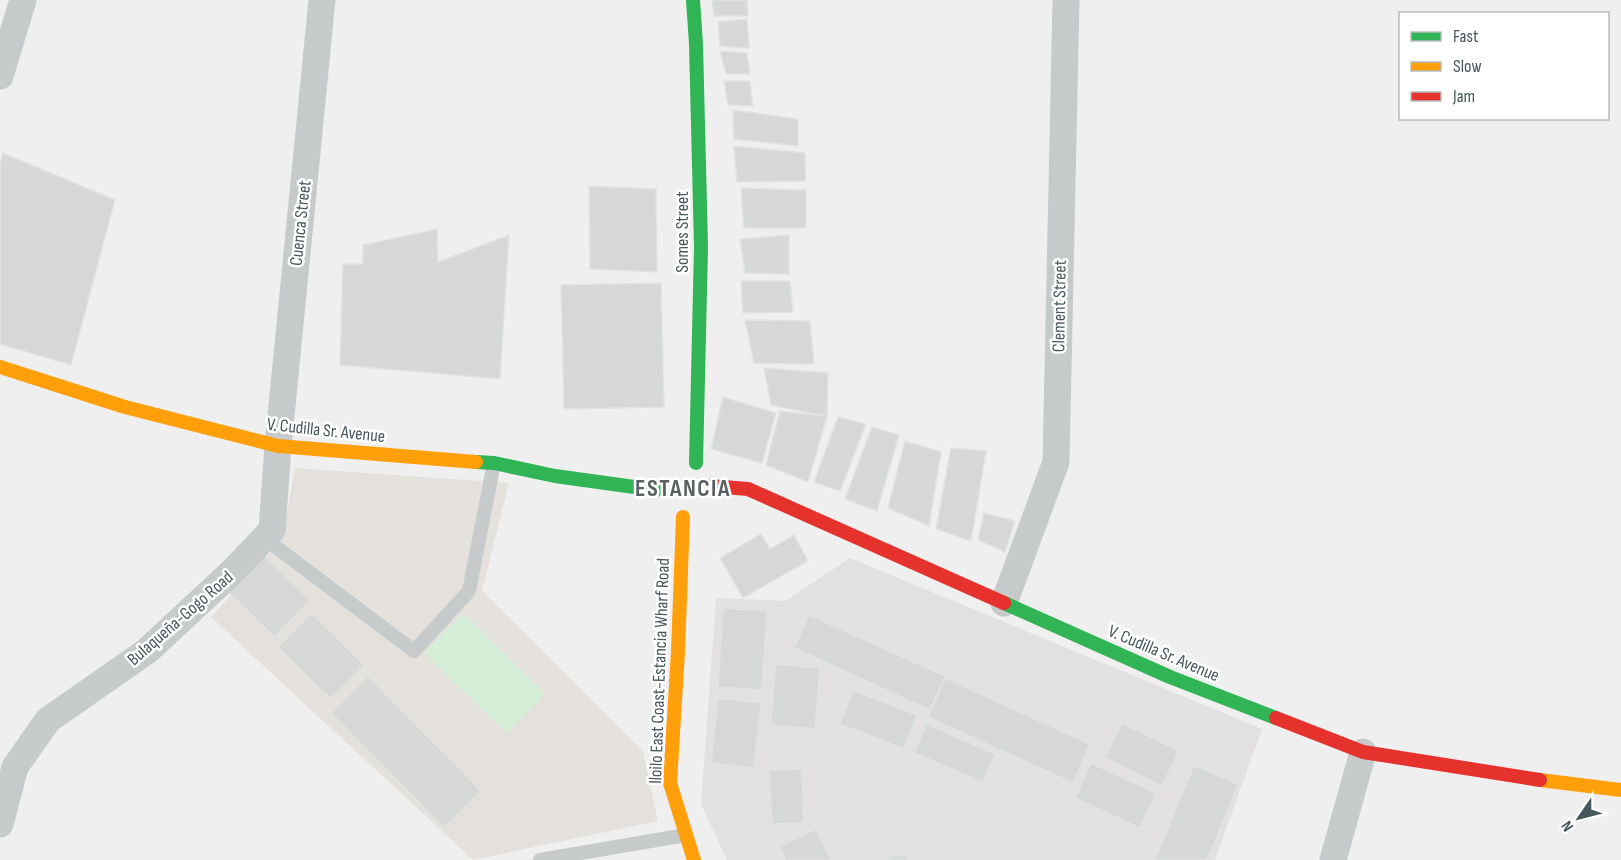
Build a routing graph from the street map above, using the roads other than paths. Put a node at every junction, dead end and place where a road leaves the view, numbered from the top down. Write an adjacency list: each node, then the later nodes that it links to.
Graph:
1 (23, 0): 5 (street)
2 (322, 0): 7 (street, Cuenca Street)
3 (693, 0): 11 (street, Somes Street)
4 (1066, 0): 14 (street, Clement Street)
5 (0, 76)
6 (0, 367): 7 (street, V. Cudilla Sr. Avenue)
7 (278, 446): 9 (street, V. Cudilla Sr. Avenue); 13 (street, Bulaqueña-Gogo Road)
8 (680, 461): 11 (street, V. Cudilla Sr. Avenue)
9 (494, 464): 12 (street, V. Cudilla Sr. Avenue); 13 (lane)
10 (660, 474): 12 (street)
11 (706, 478): 14 (street, V. Cudilla Sr. Avenue)
12 (656, 490): 18 (street, Iloilo East Coast-Estancia Wharf Road)
13 (264, 538): 17 (street, Bulaqueña-Gogo Road)
14 (1004, 603): 15 (street, V. Cudilla Sr. Avenue)
15 (1363, 752): 16 (street, V. Cudilla Sr. Avenue); 21 (street)
16 (1621, 790)
17 (0, 824)
18 (686, 835): 19 (lane); 20 (street, Iloilo East Coast-Estancia Wharf Road)
19 (540, 860)
20 (694, 860)
21 (1333, 860)

